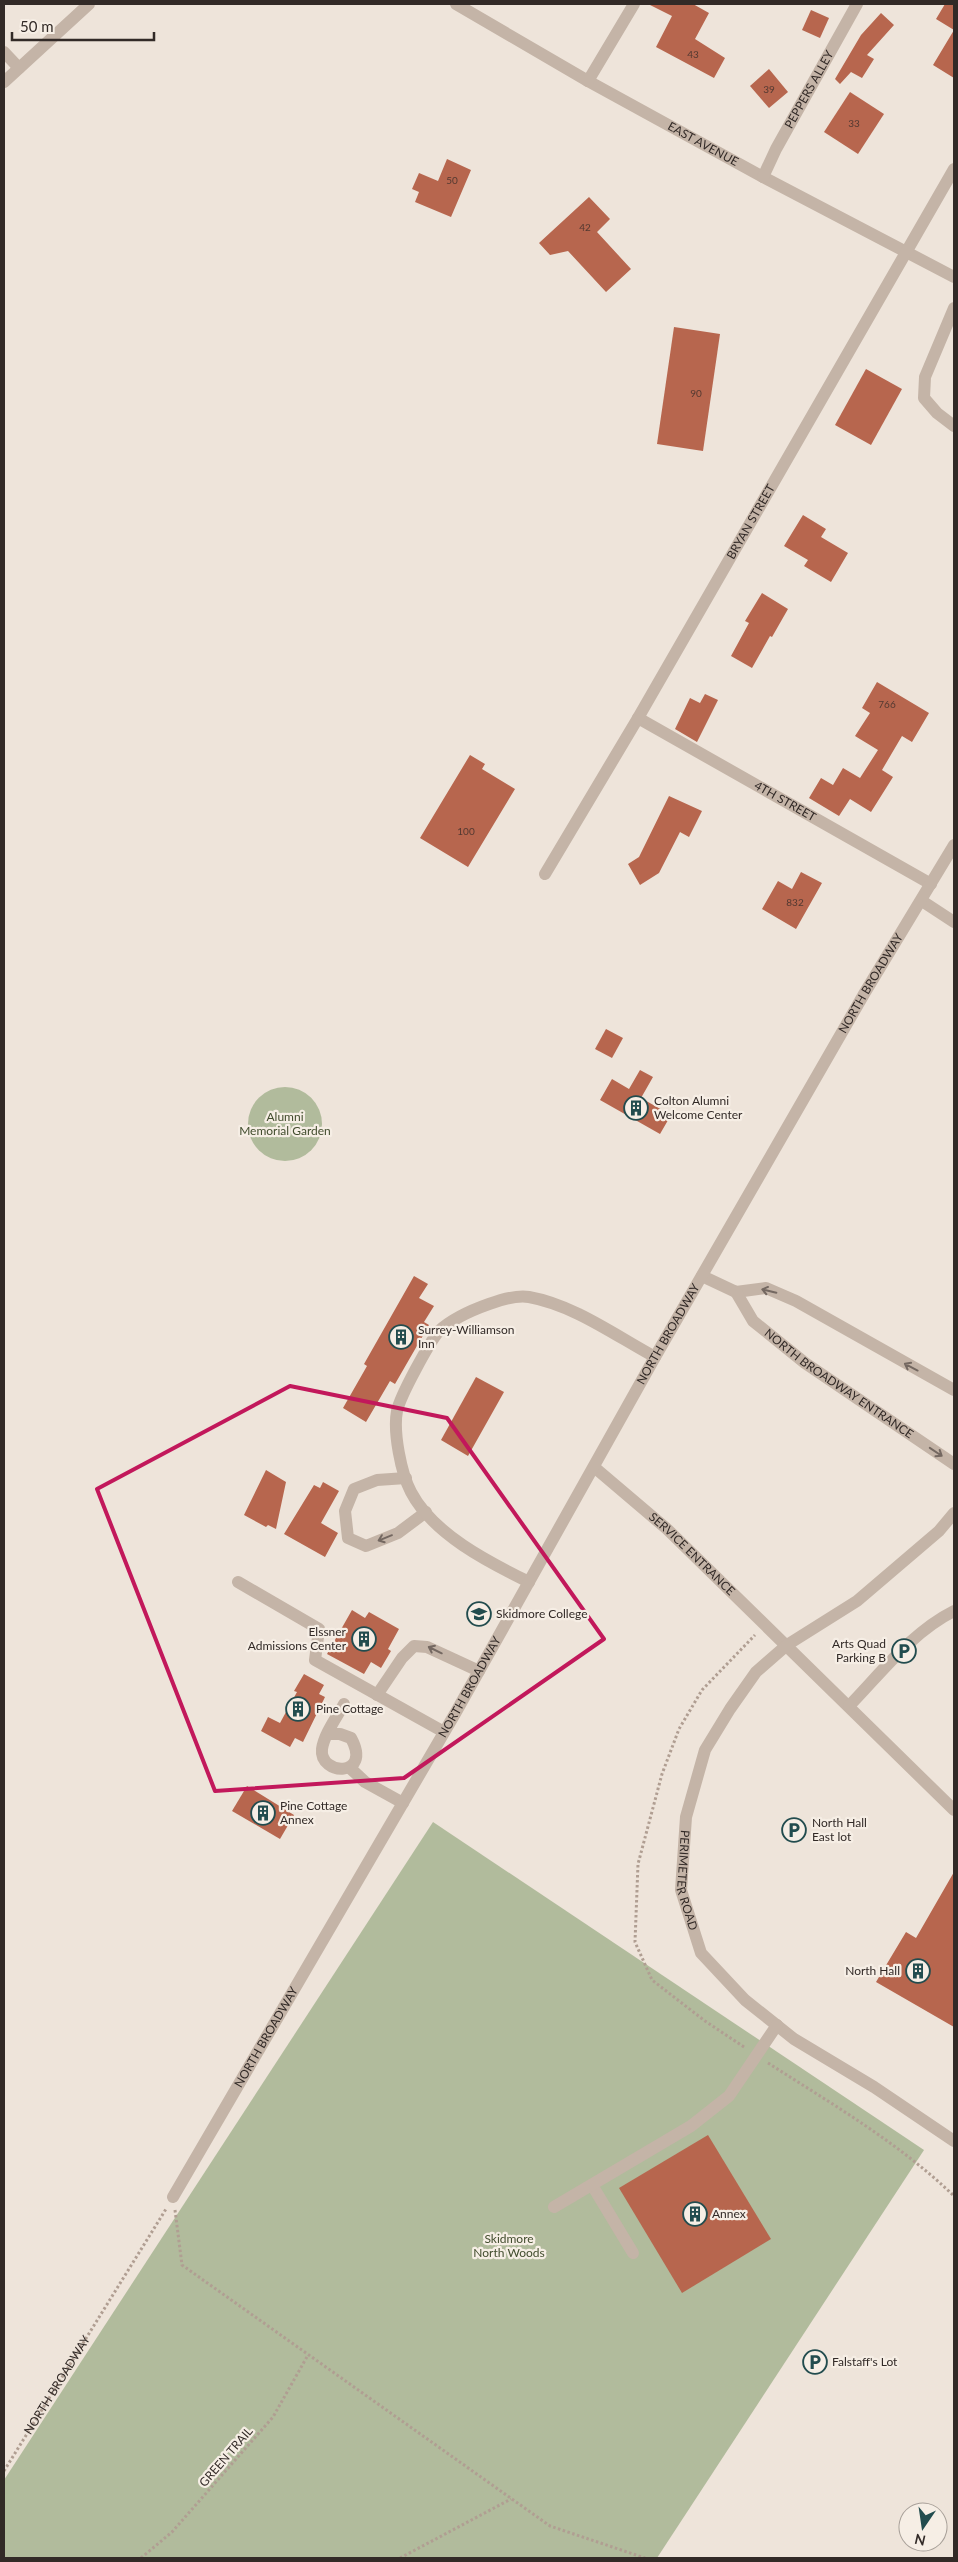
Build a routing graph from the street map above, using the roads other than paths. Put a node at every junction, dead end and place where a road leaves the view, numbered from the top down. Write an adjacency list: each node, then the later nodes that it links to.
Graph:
1 (89, 4): 6 (street)
2 (456, 4): 7 (street, EAST AVENUE)
3 (634, 4): 7 (street)
4 (857, 4): 10 (street, PEPPERS ALLEY)
5 (4, 52): 6 (street)
6 (19, 68): 8 (street)
7 (588, 81): 10 (street, EAST AVENUE)
8 (4, 82)
9 (954, 169): 11 (street, BRYAN STREET)
10 (763, 177): 11 (street, EAST AVENUE)
11 (907, 252): 12 (street, EAST AVENUE); 15 (street, BRYAN STREET)
12 (954, 277)
13 (954, 308): 14 (street)
14 (954, 426)
15 (638, 718): 17 (street, BRYAN STREET); 18 (street, 4TH STREET)
16 (954, 845): 18 (street, NORTH BROADWAY)
17 (545, 874)
18 (932, 884): 19 (street, NORTH BROADWAY)
19 (922, 901): 20 (street); 21 (street, NORTH BROADWAY)
20 (954, 922)
21 (702, 1276): 22 (street); 23 (street, NORTH BROADWAY)
22 (736, 1292): 24 (street, one-way to 22); 25 (street, NORTH BROADWAY ENTRANCE, one-way to 25)
23 (655, 1357): 26 (street, NORTH BROADWAY); 27 (street)
24 (954, 1390)
25 (954, 1464)
26 (594, 1467): 31 (street, NORTH BROADWAY); 33 (street, SERVICE ENTRANCE)
27 (406, 1478): 28 (street); 28 (street, one-way to 27)
28 (426, 1512): 31 (street)
29 (954, 1513): 33 (street, PERIMETER ROAD)
30 (238, 1582): 35 (street)
31 (529, 1582): 34 (street, NORTH BROADWAY)
32 (954, 1611): 37 (street)
33 (788, 1645): 37 (street, SERVICE ENTRANCE); 43 (street, PERIMETER ROAD)
34 (479, 1672): 35 (street, one-way to 35); 38 (street, NORTH BROADWAY)
35 (377, 1695): 38 (street)
36 (344, 1704): 39 (street)
37 (849, 1706): 42 (street, SERVICE ENTRANCE)
38 (444, 1732): 41 (street, NORTH BROADWAY)
39 (328, 1734): 40 (street); 40 (street)
40 (350, 1768): 41 (street)
41 (404, 1803): 46 (street, NORTH BROADWAY)
42 (954, 1810)
43 (777, 2025): 44 (street, PERIMETER ROAD); 45 (street)
44 (954, 2140)
45 (592, 2185): 47 (street); 48 (street)
46 (173, 2197)
47 (554, 2207)
48 (633, 2253)

